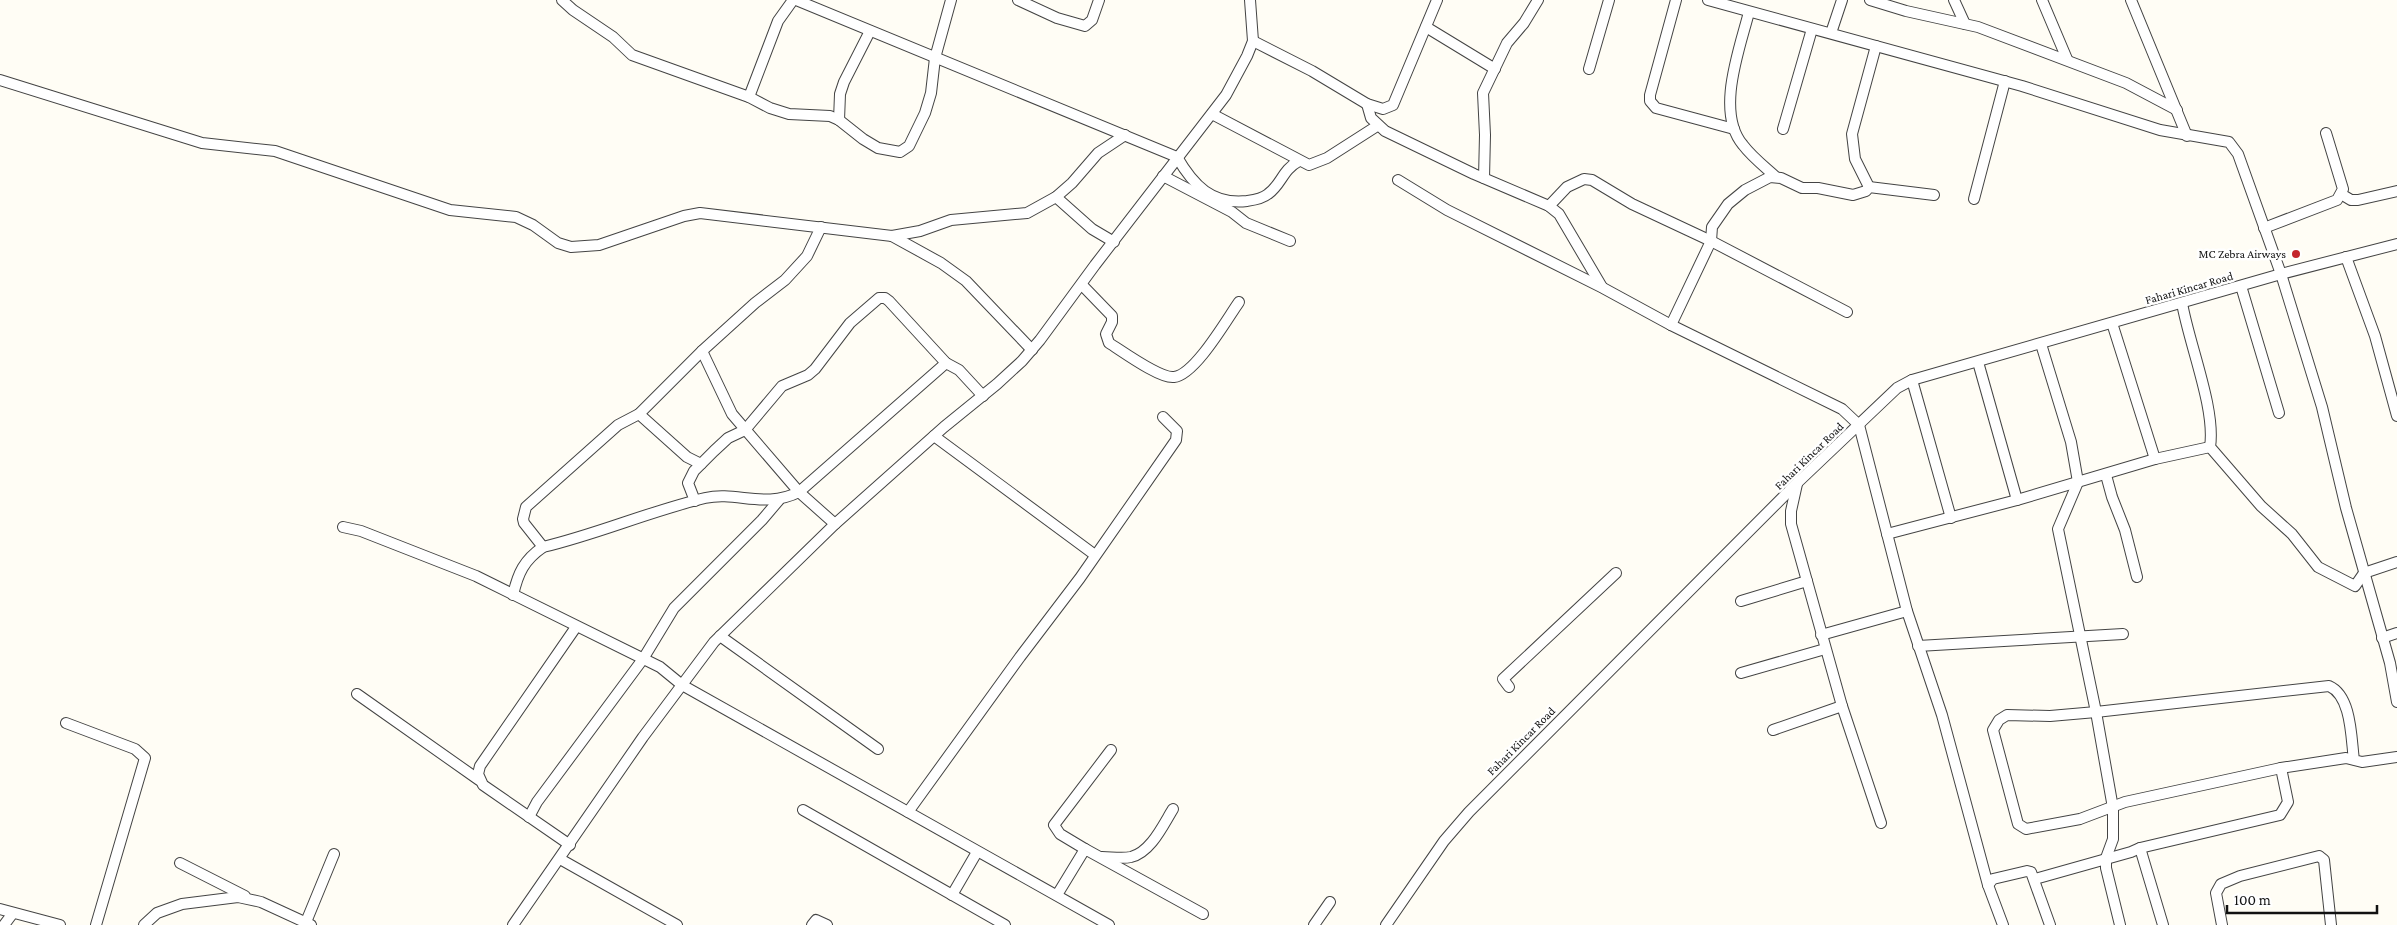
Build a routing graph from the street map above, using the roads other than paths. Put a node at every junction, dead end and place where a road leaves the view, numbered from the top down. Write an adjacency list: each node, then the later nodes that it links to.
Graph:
1 (562, 0): 31 (street)
2 (794, 0): 21 (street); 31 (street)
3 (951, 0): 25 (street)
4 (1018, 0): 5 (street)
5 (1099, 0)
6 (1250, 0): 23 (street)
7 (1437, 0): 19 (street)
8 (1538, 0): 27 (street)
9 (1609, 0): 28 (street)
10 (1676, 0): 37 (street)
11 (1708, 0): 17 (street)
12 (1842, 0): 22 (street)
13 (1870, 0): 18 (street)
14 (1954, 0): 18 (street)
15 (2042, 0): 26 (street)
16 (2131, 0): 33 (street)
17 (1749, 12): 20 (street); 37 (street)
18 (1965, 24): 26 (street)
19 (1426, 27): 27 (street); 32 (street)
20 (1812, 29): 22 (street); 38 (street)
21 (870, 31): 25 (street); 35 (street)
22 (1831, 33): 24 (street)
23 (1253, 41): 32 (street); 34 (street)
24 (1876, 46): 30 (street); 48 (street)
25 (935, 58): 35 (street); 40 (street)
26 (2067, 59): 33 (street)
27 (1495, 69): 46 (street)
28 (1589, 69)
29 (0, 80): 55 (street)
30 (2006, 81): 41 (street); 53 (street)
31 (749, 98): 35 (street)
32 (1367, 104): 36 (street)
33 (2177, 110): 41 (street)
34 (1212, 114): 42 (street); 43 (street)
35 (839, 120)
36 (1378, 126): 43 (street); 46 (street)
37 (1734, 129): 45 (street)
38 (1783, 129)
39 (2326, 133): 50 (street)
40 (1124, 135): 42 (street); 52 (street)
41 (2187, 136): 56 (street)
42 (1177, 157): 43 (street); 44 (street)
43 (1300, 161)
44 (1163, 176): 58 (street); 60 (street)
45 (1776, 177): 48 (street); 59 (street)
46 (1484, 178): 54 (street)
47 (1398, 180): 66 (street)
48 (1869, 187): 51 (street)
49 (2397, 191): 50 (street)
50 (2342, 194): 56 (street)
51 (1934, 195)
52 (1056, 197): 57 (street); 60 (street)
53 (1974, 200)
54 (1549, 206): 59 (street); 66 (street)
55 (821, 227): 57 (street); 74 (street)
56 (2264, 228): 63 (street)
57 (892, 236): 73 (street)
58 (1290, 241)
59 (1711, 241): 69 (street); 71 (street)
60 (1114, 242): 64 (street)
61 (2397, 244): 62 (street, Fahari Kincar Road)
62 (2346, 257): 63 (street, Fahari Kincar Road); 82 (street)
63 (2281, 274): 65 (street, Fahari Kincar Road); 104 (street)
64 (1082, 285): 67 (street); 73 (street)
65 (2241, 286): 68 (street, Fahari Kincar Road); 80 (street)
66 (1603, 288): 71 (street)
67 (1238, 302)
68 (2182, 303): 70 (street, Fahari Kincar Road); 86 (street)
69 (1847, 312)
70 (2112, 323): 72 (street, Fahari Kincar Road); 87 (street)
71 (1670, 324): 83 (street)
72 (2042, 344): 75 (street, Fahari Kincar Road); 90 (street)
73 (1032, 350): 78 (street)
74 (702, 352): 79 (street); 84 (street)
75 (1978, 362): 77 (street, Fahari Kincar Road); 94 (street)
76 (946, 363): 78 (street); 84 (street); 92 (street)
77 (1912, 380): 83 (street, Fahari Kincar Road); 96 (street)
78 (983, 396): 85 (street)
79 (639, 414): 88 (street); 100 (street)
80 (2279, 414)
81 (1163, 416): 101 (street)
82 (2397, 416)
83 (1859, 425): 91 (street, Fahari Kincar Road); 99 (street)
84 (745, 430): 88 (street); 92 (street)
85 (934, 436): 97 (street); 101 (street)
86 (2210, 446): 87 (street); 104 (street)
87 (2155, 459): 89 (street)
88 (701, 464): 95 (street)
89 (2106, 475): 90 (street); 105 (street)
90 (2078, 482): 94 (street); 114 (street)
91 (1797, 484): 106 (street); 172 (street, Fahari Kincar Road)
92 (799, 492): 93 (street); 97 (street)
93 (779, 500): 95 (street); 119 (street)
94 (2017, 500): 96 (street)
95 (695, 501): 100 (street)
96 (1951, 518): 99 (street)
97 (834, 524): 115 (street)
98 (343, 526): 107 (street)
99 (1887, 534): 109 (street)
100 (543, 547): 107 (street)
101 (1095, 554): 138 (street)
102 (2397, 562): 104 (street)
103 (1616, 573): 122 (street)
104 (2364, 573): 116 (street)
105 (2137, 577)
106 (1806, 581): 108 (street); 113 (street)
107 (513, 595): 110 (street)
108 (1741, 601)
109 (1907, 610): 113 (street); 117 (street)
110 (576, 627): 119 (street); 134 (street)
111 (2397, 633): 116 (street)
112 (2123, 634): 114 (street)
113 (1821, 635): 118 (street)
114 (2080, 635): 117 (street); 126 (street)
115 (720, 636): 121 (street); 129 (street)
116 (2382, 638): 124 (street)
117 (1918, 646): 151 (street)
118 (1825, 649): 120 (street); 125 (street)
119 (643, 659): 121 (street); 139 (street)
120 (1741, 673)
121 (682, 686): 138 (street); 141 (street)
122 (1509, 687)
123 (357, 694): 134 (street)
124 (2397, 702)
125 (1842, 706): 128 (street); 140 (street)
126 (2096, 712): 132 (street); 135 (street); 135 (street)
127 (66, 723): 163 (street)
128 (1773, 730)
129 (878, 749)
130 (1111, 750): 143 (street)
131 (2397, 757): 132 (street)
132 (2354, 760): 133 (street)
133 (2281, 768): 135 (street); 142 (street)
134 (479, 780): 139 (street)
135 (2113, 808): 147 (street)
136 (1173, 809): 146 (street)
137 (803, 810): 152 (street)
138 (908, 812): 144 (street)
139 (530, 817): 141 (street)
140 (1881, 823)
141 (570, 845): 148 (street)
142 (2140, 848): 147 (street); 175 (street)
143 (1085, 850): 146 (street); 153 (street)
144 (977, 852): 152 (street); 153 (street)
145 (334, 854): 159 (street)
146 (1101, 857): 158 (street)
147 (2106, 858): 150 (street); 174 (street)
148 (560, 859): 165 (street); 166 (street)
149 (180, 863): 154 (street)
150 (2035, 879): 151 (street); 173 (street)
151 (1988, 885): 160 (street)
152 (952, 895): 169 (street)
153 (1057, 895): 170 (street)
154 (249, 898): 159 (street); 164 (street)
155 (1330, 902): 171 (street)
156 (0, 909): 157 (street)
157 (13, 913): 161 (street); 162 (street)
158 (1203, 914)
159 (302, 922)
160 (2000, 924)
161 (4, 925)
162 (60, 925)
163 (96, 925)
164 (144, 925)
165 (513, 925)
166 (676, 925)
167 (812, 925): 168 (street)
168 (827, 925)
169 (1005, 925)
170 (1109, 925)
171 (1314, 925)
172 (1386, 925)
173 (2050, 925)
174 (2120, 925)
175 (2163, 925)
176 (2222, 925): 177 (street)
177 (2332, 925)

